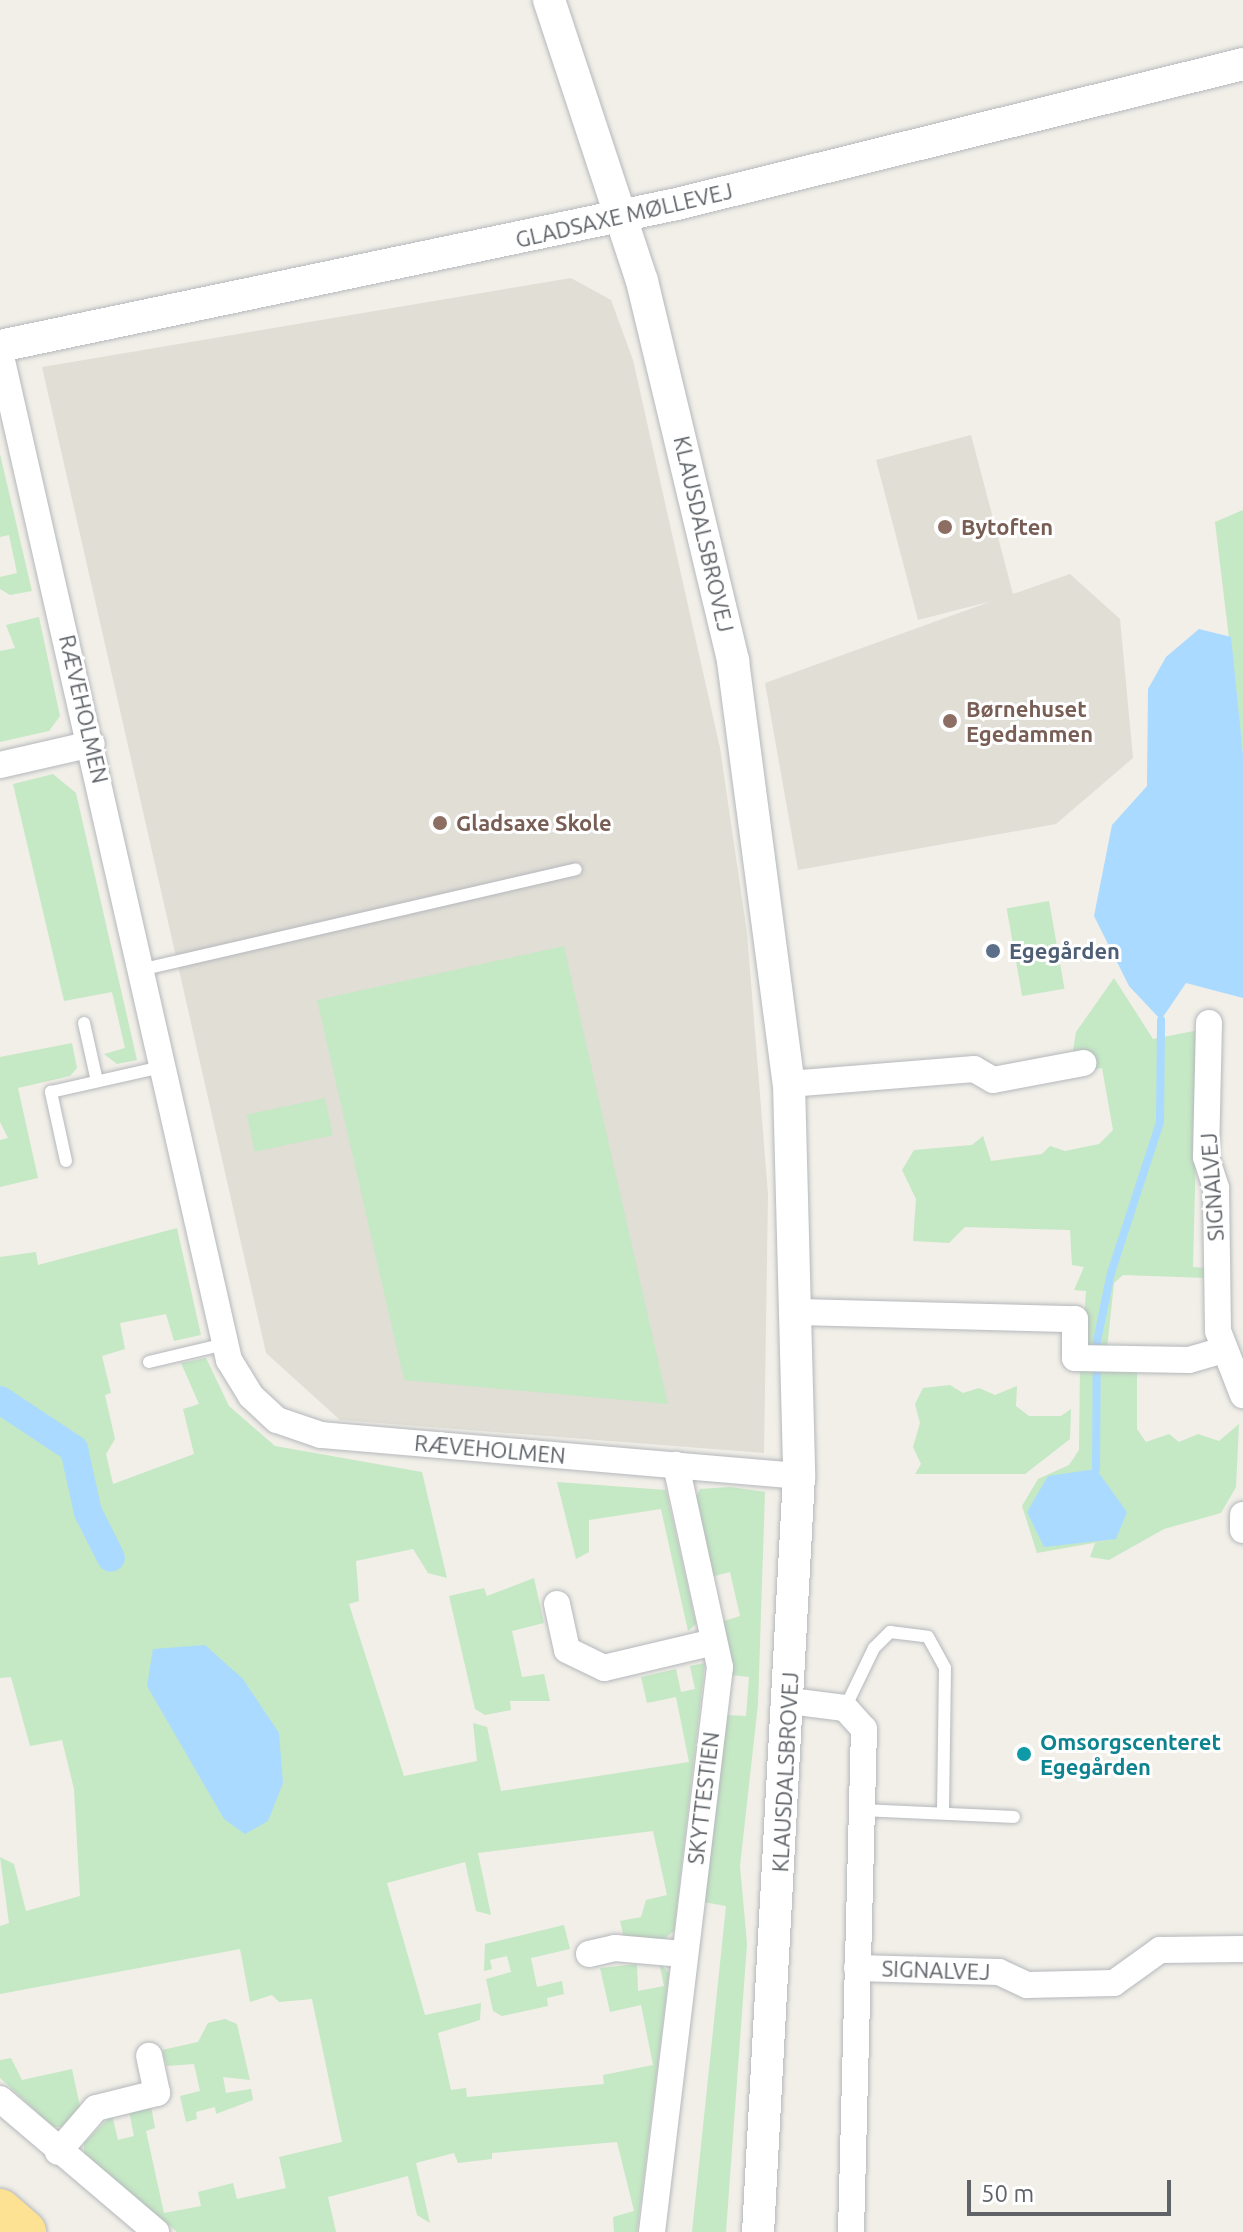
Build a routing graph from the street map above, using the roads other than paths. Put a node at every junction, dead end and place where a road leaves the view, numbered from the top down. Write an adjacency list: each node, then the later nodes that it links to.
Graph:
1 (549, 0): 3 (street, KLAUSDALSBROVEJ)
2 (1243, 64): 3 (street, GLADSAXE MØLLEVEJ)
3 (624, 216): 4 (street, GLADSAXE MØLLEVEJ); 14 (street, KLAUSDALSBROVEJ)
4 (0, 349): 5 (street, RÆVEHOLMEN)
5 (92, 744): 6 (street); 8 (street, RÆVEHOLMEN)
6 (0, 765)
7 (576, 869): 8 (lane)
8 (144, 969): 12 (street, RÆVEHOLMEN)
9 (84, 1023): 13 (lane)
10 (1209, 1023): 18 (street, SIGNALVEJ)
11 (1083, 1063): 14 (street)
12 (165, 1066): 13 (lane); 17 (street, RÆVEHOLMEN)
13 (97, 1081): 15 (lane)
14 (789, 1084): 16 (street, KLAUSDALSBROVEJ)
15 (66, 1161)
16 (799, 1312): 18 (street); 22 (street, KLAUSDALSBROVEJ)
17 (225, 1344): 19 (lane); 21 (street, RÆVEHOLMEN)
18 (1225, 1350): 20 (street, SIGNALVEJ)
19 (149, 1362)
20 (1243, 1395)
21 (676, 1465): 22 (street, RÆVEHOLMEN); 26 (street, SKYTTESTIEN)
22 (799, 1476): 27 (street, KLAUSDALSBROVEJ)
23 (1243, 1515): 24 (street)
24 (1243, 1530)
25 (557, 1604): 26 (street)
26 (714, 1642): 34 (street, SKYTTESTIEN)
27 (790, 1701): 28 (street); 43 (street, KLAUSDALSBROVEJ)
28 (845, 1708): 29 (street, SIGNALVEJ); 30 (lane)
29 (862, 1810): 30 (lane); 35 (street, SIGNALVEJ)
30 (943, 1813): 31 (lane)
31 (1014, 1817)
32 (1243, 1949): 35 (street, SIGNALVEJ)
33 (589, 1954): 34 (street)
34 (683, 1954): 42 (street, SKYTTESTIEN)
35 (857, 1968): 44 (street, SIGNALVEJ)
36 (149, 2056): 38 (street)
37 (0, 2099): 38 (street)
38 (58, 2152): 41 (street)
39 (0, 2211): 40 (highway)
40 (24, 2232)
41 (156, 2232)
42 (652, 2232)
43 (758, 2232)
44 (851, 2232)

